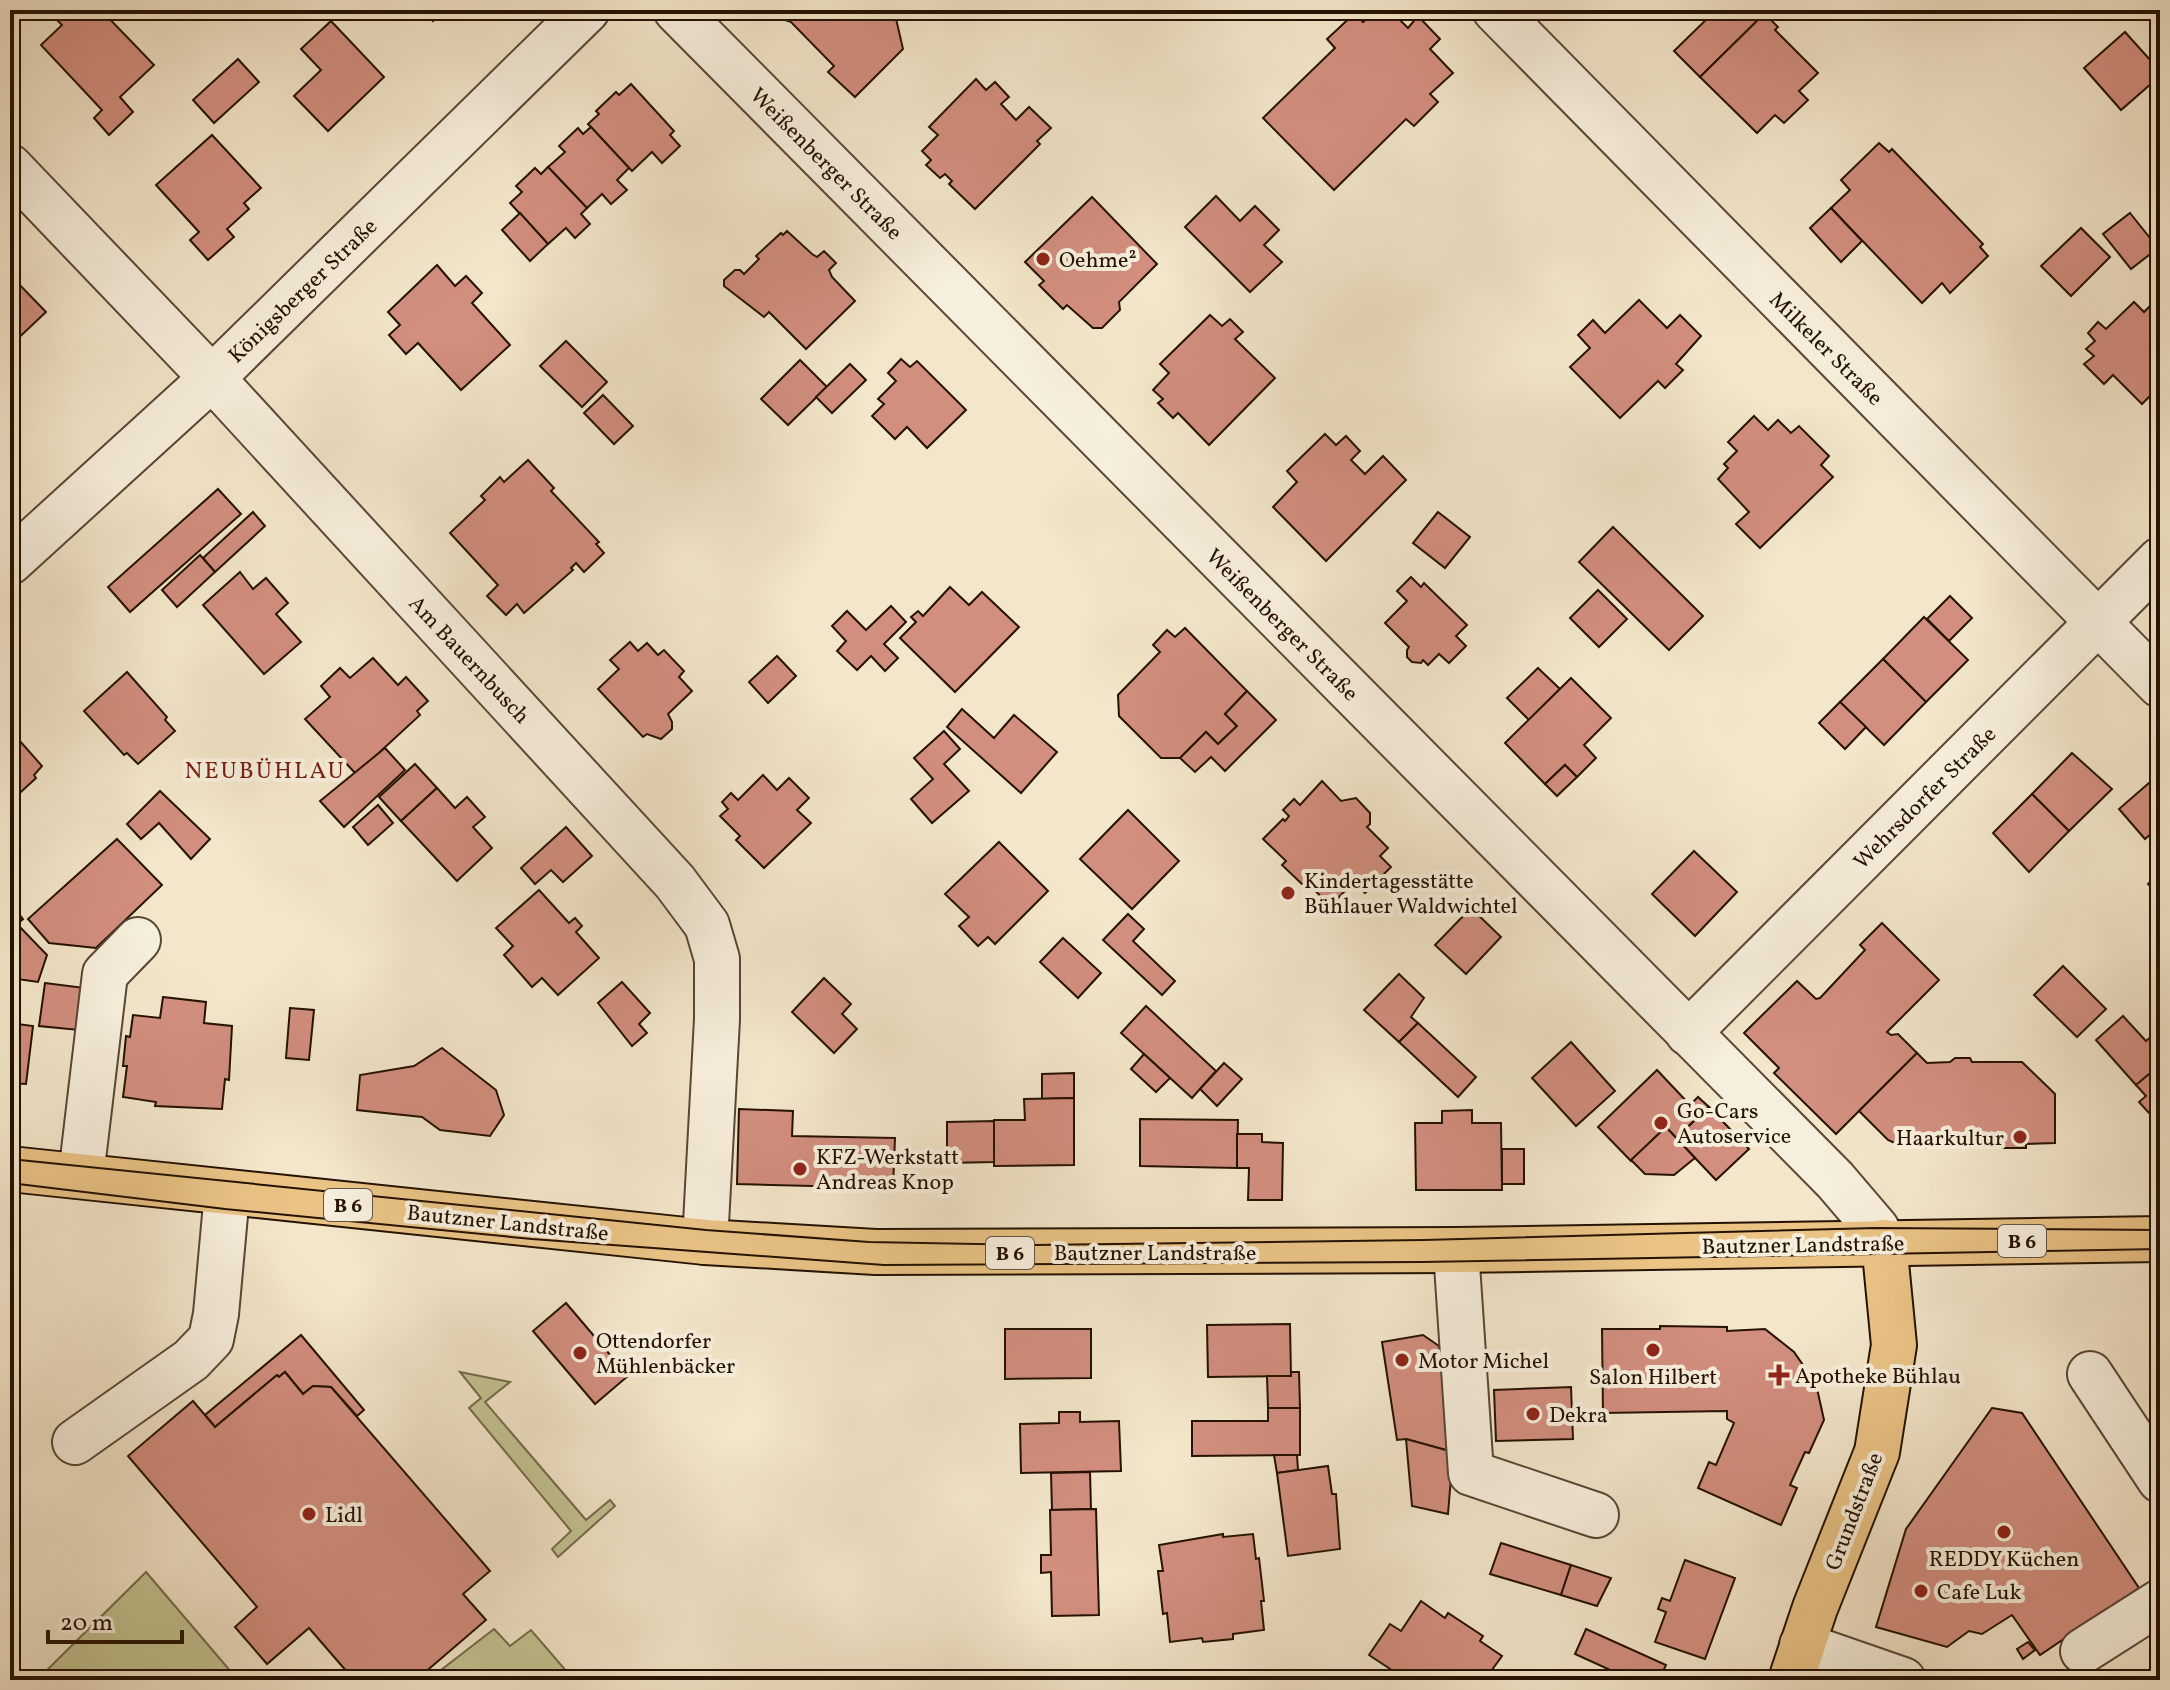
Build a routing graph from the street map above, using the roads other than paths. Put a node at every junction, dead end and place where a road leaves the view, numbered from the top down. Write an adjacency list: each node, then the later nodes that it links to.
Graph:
1 (587, 10): 5 (street, Königsberger Straße)
2 (676, 10): 11 (street, Weißenberger Straße)
3 (1495, 10): 8 (street, Milkeler Straße)
4 (10, 167): 5 (street, Am Bauernbusch)
5 (212, 378): 7 (street, Königsberger Straße); 16 (street, Am Bauernbusch)
6 (2160, 560): 8 (street, Wehrsdorfer Straße)
7 (10, 562)
8 (2099, 622): 9 (street, Milkeler Straße); 11 (street, Wehrsdorfer Straße)
9 (2160, 685)
10 (138, 940): 13 (street)
11 (1688, 1033): 17 (street, Weißenberger Straße)
12 (10, 1169): 13 (main road, Bautzner Landstraße / B 6)
13 (81, 1176): 14 (main road, Bautzner Landstraße / B 6)
14 (227, 1193): 16 (main road, Bautzner Landstraße / B 6); 20 (street)
15 (2160, 1239): 17 (main road, Bautzner Landstraße / B 6)
16 (705, 1242): 18 (main road, Bautzner Landstraße / B 6)
17 (1884, 1242): 18 (main road, Bautzner Landstraße / B 6); 25 (main road, Grundstraße)
18 (1456, 1250): 22 (street)
19 (2090, 1374): 21 (street)
20 (75, 1442)
21 (2160, 1480)
22 (1596, 1515)
23 (2160, 1602): 24 (street)
24 (2083, 1651)
25 (1796, 1663): 26 (street)
26 (1903, 1680)

